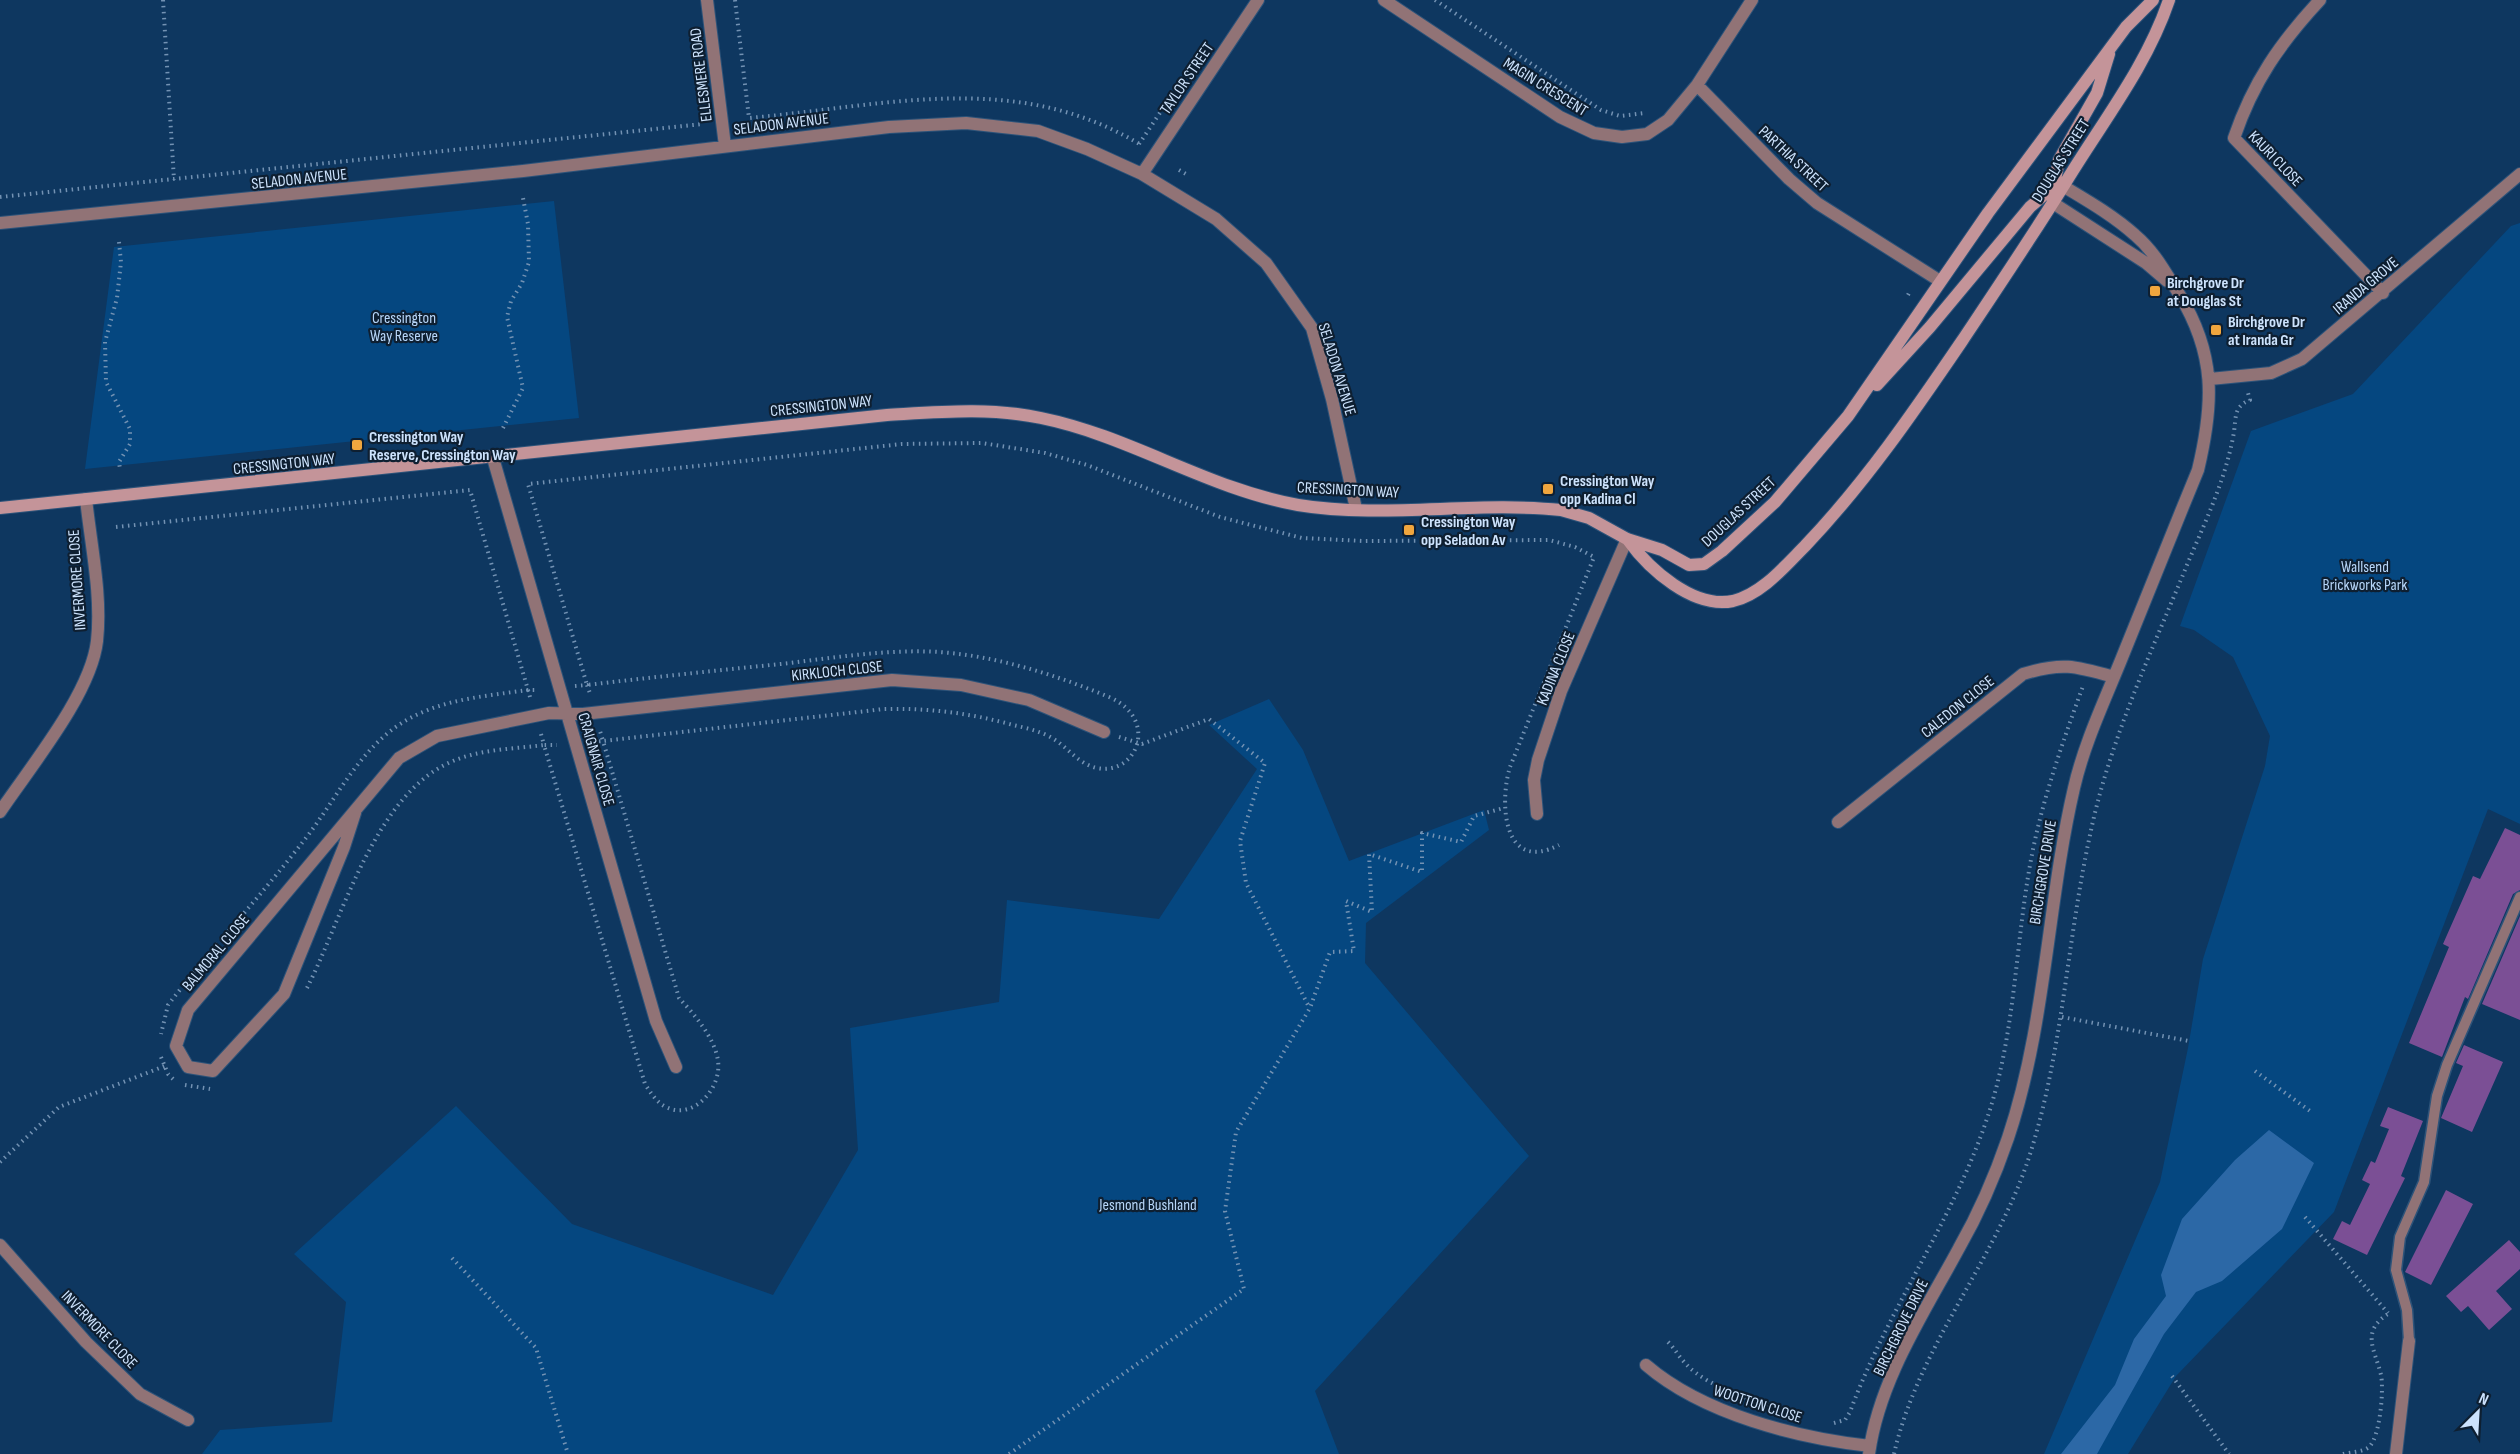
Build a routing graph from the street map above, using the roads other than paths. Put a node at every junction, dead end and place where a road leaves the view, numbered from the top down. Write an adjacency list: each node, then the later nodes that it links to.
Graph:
1 (707, 0): 10 (street, ELLESMERE ROAD)
2 (1258, 0): 11 (street, TAYLOR STREET)
3 (1384, 0): 9 (street, MAGIN CRESCENT)
4 (1752, 0): 9 (street, MAGIN CRESCENT)
5 (2153, 0): 8 (street, DOUGLAS STREET)
6 (2169, 0): 13 (street, DOUGLAS STREET)
7 (2320, 0): 17 (street, KAURI CLOSE)
8 (2111, 47): 14 (street); 16 (street, DOUGLAS STREET)
9 (1697, 85): 16 (street, PARTHIA STREET)
10 (725, 146): 11 (street, SELADON AVENUE); 15 (street, SELADON AVENUE)
11 (1142, 174): 24 (street, SELADON AVENUE)
12 (2520, 174): 17 (street, IRANDA GROVE)
13 (2063, 186): 14 (street); 18 (street, BIRCHGROVE DRIVE)
14 (2052, 197): 18 (street, BIRCHGROVE DRIVE); 20 (street); 25 (street, DOUGLAS STREET)
15 (0, 223)
16 (1940, 281): 20 (street, DOUGLAS STREET)
17 (2383, 292): 19 (street, IRANDA GROVE)
18 (2178, 293): 19 (street, BIRCHGROVE DRIVE)
19 (2210, 379): 26 (street, BIRCHGROVE DRIVE)
20 (1848, 416): 25 (street, DOUGLAS STREET)
21 (493, 458): 22 (street, CRESSINGTON WAY); 24 (street, CRESSINGTON WAY); 27 (street, CRAIGNAIR CLOSE)
22 (86, 500): 23 (street, CRESSINGTON WAY); 29 (street, INVERMORE CLOSE)
23 (0, 508)
24 (1356, 509): 25 (street, CRESSINGTON WAY)
25 (1627, 539): 31 (street, KADINA CLOSE)
26 (2114, 678): 32 (street, CALEDON CLOSE); 39 (street, BIRCHGROVE DRIVE)
27 (567, 713): 28 (street, KIRKLOCH CLOSE); 30 (street, BALMORAL CLOSE); 34 (street, CRAIGNAIR CLOSE)
28 (1104, 732)
29 (0, 812)
30 (355, 813): 30 (street, BALMORAL CLOSE)
31 (1537, 814)
32 (1838, 822)
33 (2520, 897): 36 (lane)
34 (676, 1067)
35 (0, 1245): 38 (street, INVERMORE CLOSE)
36 (2409, 1341): 40 (street)
37 (1646, 1365): 39 (street, WOOTTON CLOSE)
38 (188, 1420)
39 (1869, 1450)
40 (2396, 1454)

